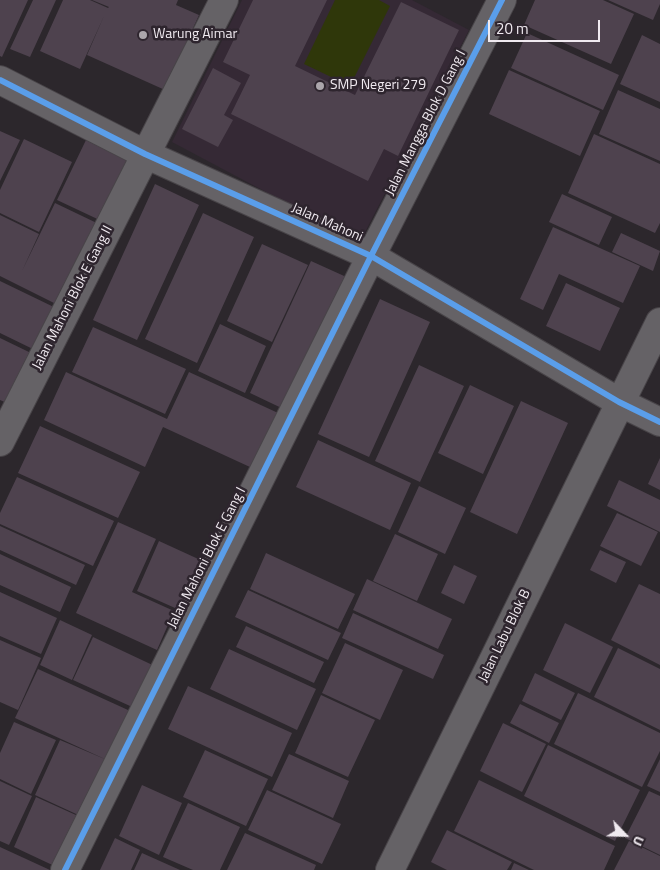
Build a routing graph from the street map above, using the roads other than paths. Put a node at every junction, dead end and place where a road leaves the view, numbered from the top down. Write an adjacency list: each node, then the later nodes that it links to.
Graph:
1 (224, 0): 4 (street, Jalan Mahoni Blok E Gang II)
2 (502, 0): 5 (street, Jalan Mangga Blok D Gang I)
3 (0, 80): 4 (street, Jalan Mahoni)
4 (145, 154): 5 (street, Jalan Mahoni); 9 (street, Jalan Mahoni Blok E Gang II)
5 (371, 256): 7 (street, Jalan Mahoni); 10 (street, Jalan Mahoni Blok E Gang I)
6 (660, 322): 7 (street, Jalan Labu Blok B)
7 (620, 402): 8 (street, Jalan Mahoni); 11 (street, Jalan Labu Blok B)
8 (660, 422)
9 (0, 442)
10 (65, 870)
11 (390, 870)

